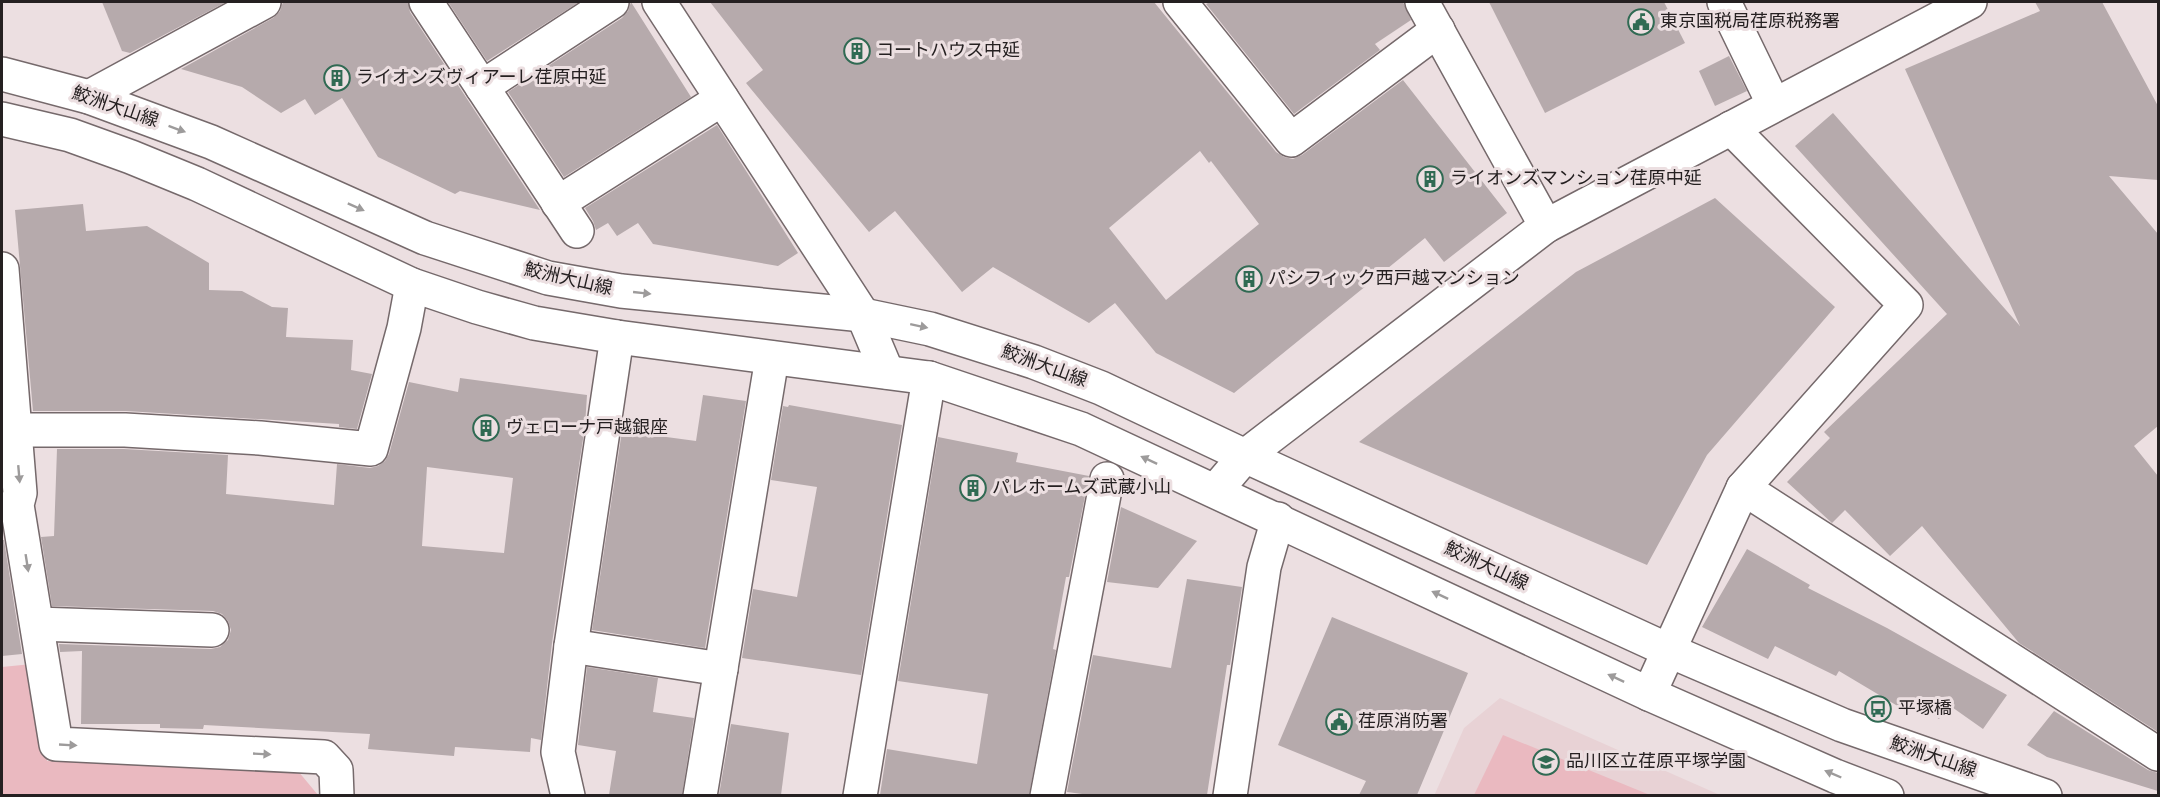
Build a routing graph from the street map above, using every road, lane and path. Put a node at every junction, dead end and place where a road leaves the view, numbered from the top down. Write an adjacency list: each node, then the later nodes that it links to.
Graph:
1 (264, 2): 12 (street)
2 (426, 2): 11 (street)
3 (612, 2): 11 (street)
4 (659, 2): 13 (street)
5 (1180, 2): 9 (street)
6 (1422, 2): 9 (street)
7 (1724, 2): 14 (street)
8 (1970, 2): 14 (street)
9 (1438, 30): 18 (street)
10 (2, 74): 12 (street, 鮫洲大山線)
11 (482, 87): 17 (street)
12 (89, 97): 22 (street, 鮫洲大山線, one-way to 22)
13 (722, 99): 17 (street); 22 (street)
14 (1774, 105): 16 (street)
15 (2, 119): 21 (street)
16 (1731, 128): 18 (street); 30 (street)
17 (558, 203): 19 (street)
18 (1546, 226): 28 (street)
19 (577, 231)
20 (2, 269): 27 (street)
21 (412, 285): 23 (street); 27 (street)
22 (864, 315): 25 (street); 28 (street, 鮫洲大山線, one-way to 28)
23 (617, 337): 24 (street); 36 (street)
24 (772, 358): 25 (street); 38 (street)
25 (887, 372): 26 (street)
26 (929, 378): 31 (street, one-way to 26); 44 (street)
27 (15, 430): 32 (street, one-way to 32)
28 (1245, 456): 31 (street); 37 (street, 鮫洲大山線)
29 (1107, 479): 45 (street)
30 (1743, 488): 37 (street); 40 (street)
31 (1216, 490): 33 (street)
32 (9, 505): 34 (street, one-way to 34)
33 (1278, 519): 39 (street, one-way to 33); 46 (street)
34 (37, 624): 35 (street); 41 (street, one-way to 41)
35 (212, 630)
36 (571, 646): 38 (street); 42 (street)
37 (1670, 651): 39 (street); 48 (street, 鮫洲大山線)
38 (720, 669): 43 (street)
39 (1649, 694): 47 (street, one-way to 39)
40 (2158, 754)
41 (337, 795)
42 (568, 795)
43 (700, 795)
44 (860, 795)
45 (1047, 795)
46 (1230, 795)
47 (1887, 795)
48 (2045, 795)

